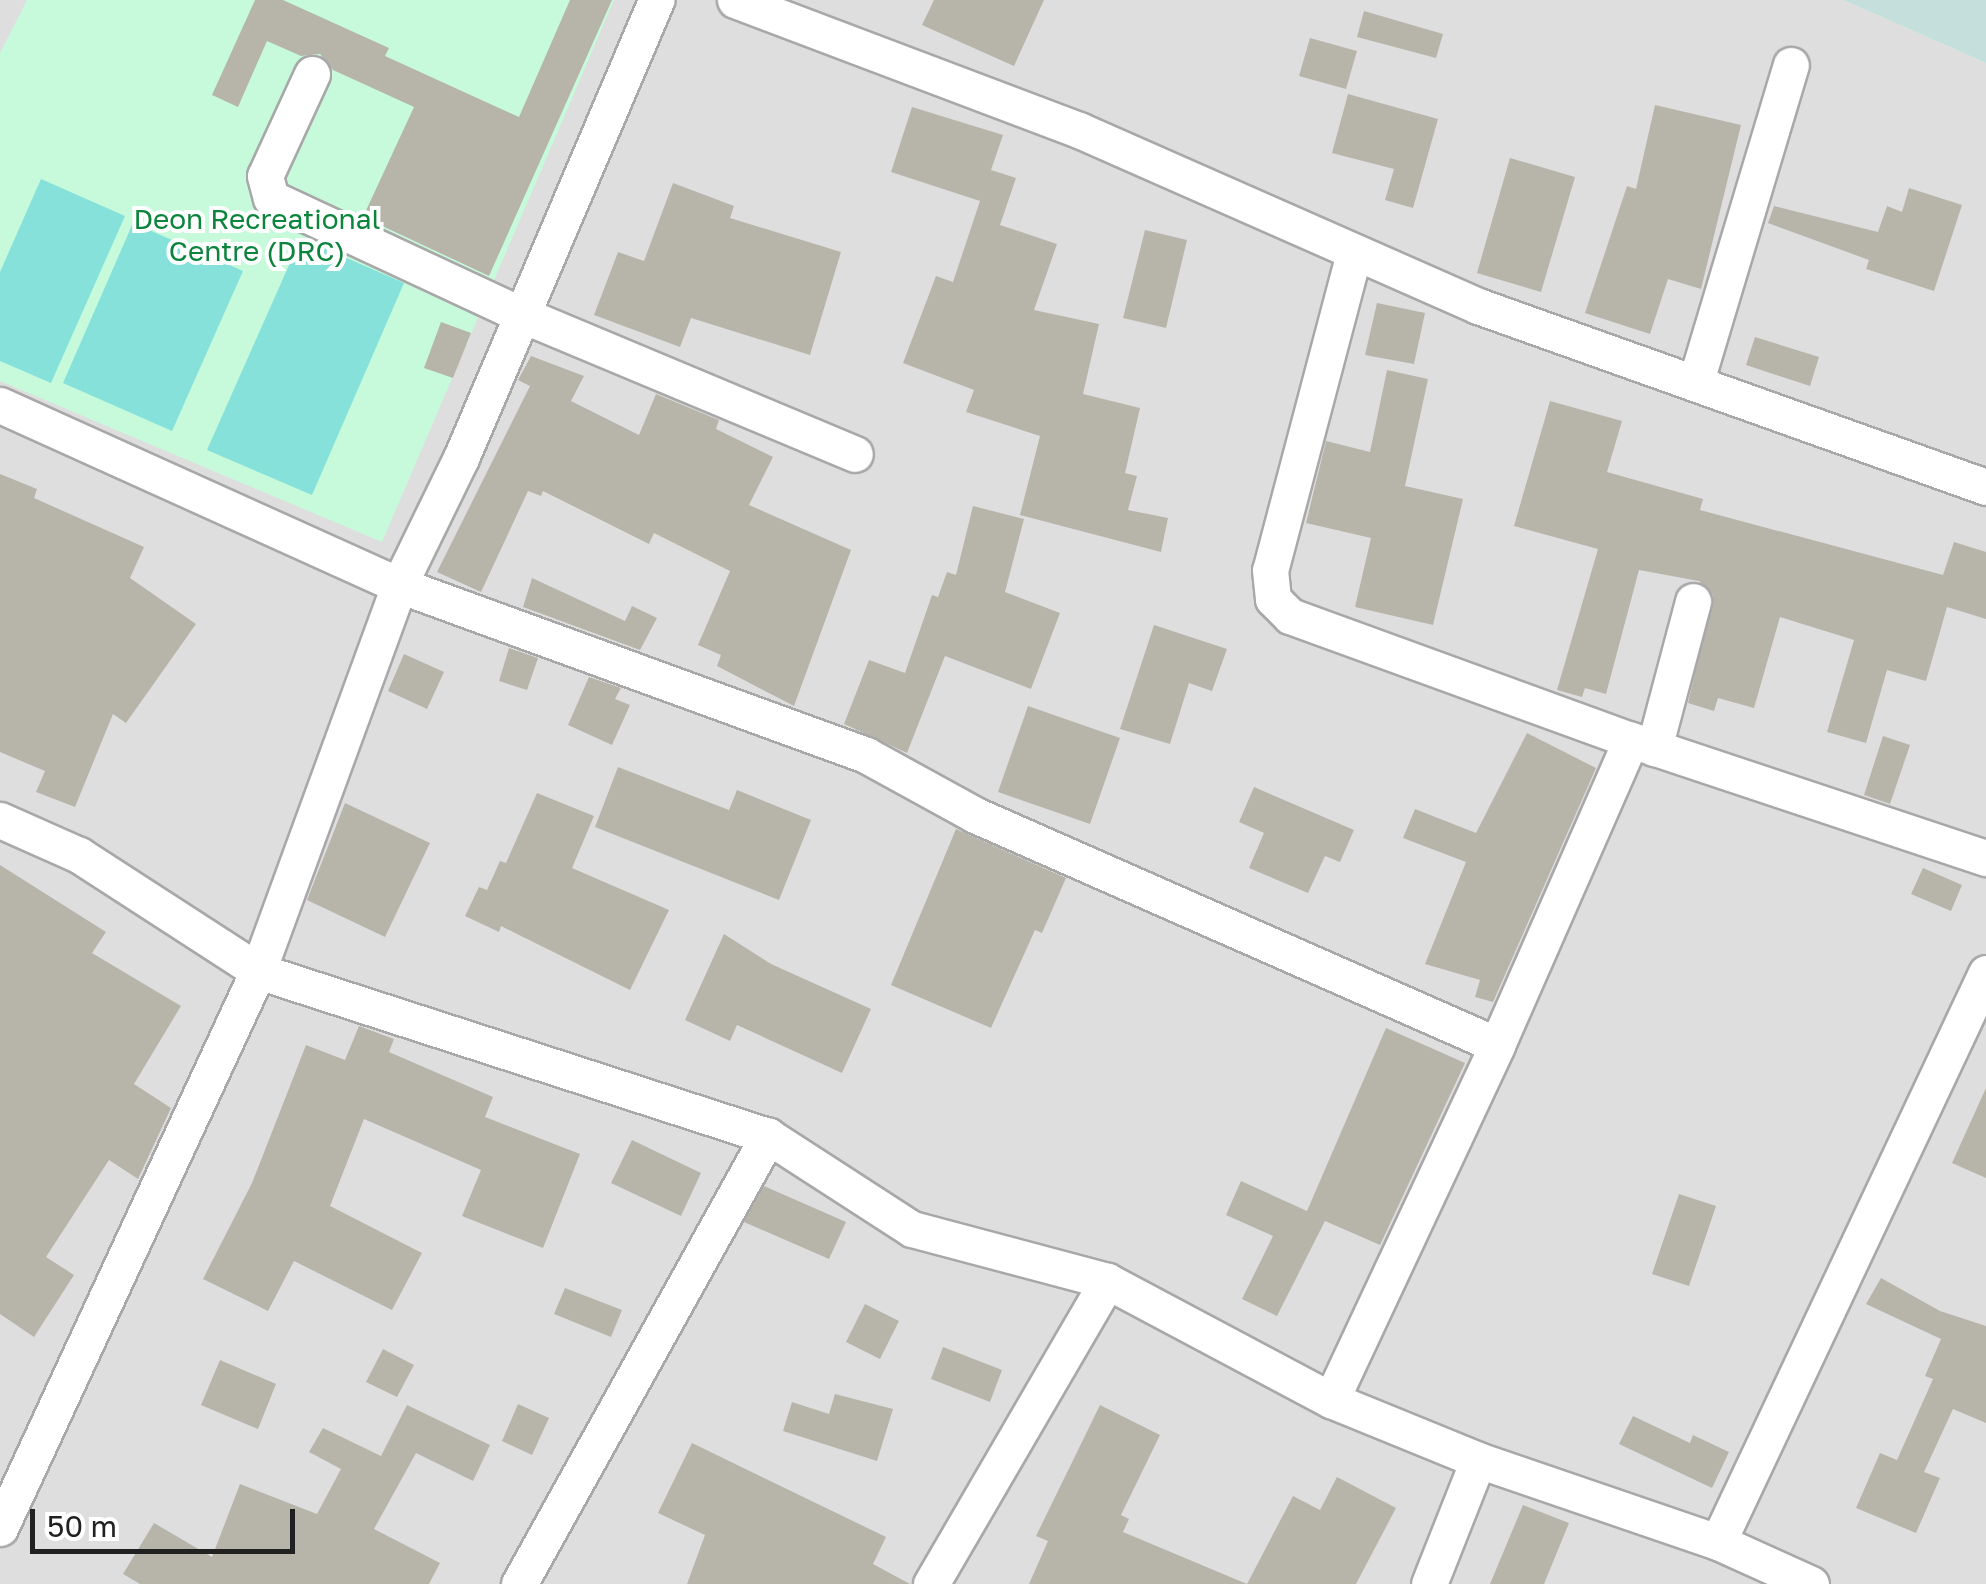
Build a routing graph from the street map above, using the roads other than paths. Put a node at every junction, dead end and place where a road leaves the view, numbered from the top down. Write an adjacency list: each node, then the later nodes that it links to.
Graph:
1 (656, 0): 6 (street)
2 (735, 0): 5 (street)
3 (1791, 64): 7 (street)
4 (312, 74): 6 (street)
5 (1354, 253): 7 (street); 13 (street)
6 (518, 313): 9 (street); 11 (street)
7 (1696, 381): 10 (street)
8 (0, 404): 11 (street)
9 (855, 454)
10 (1986, 487)
11 (399, 585): 16 (street); 18 (street)
12 (1693, 601): 13 (street)
13 (1643, 744): 15 (street); 18 (street)
14 (0, 820): 16 (street)
15 (1986, 858)
16 (258, 971): 19 (street); 23 (street)
17 (1986, 973): 24 (street)
18 (1497, 1045): 21 (street)
19 (768, 1136): 20 (street); 25 (street)
20 (1106, 1280): 21 (street); 26 (street)
21 (1331, 1400): 22 (street)
22 (1478, 1460): 24 (street); 27 (street)
23 (0, 1528)
24 (1718, 1542): 28 (street)
25 (519, 1584)
26 (932, 1584)
27 (1429, 1584)
28 (1811, 1584)

